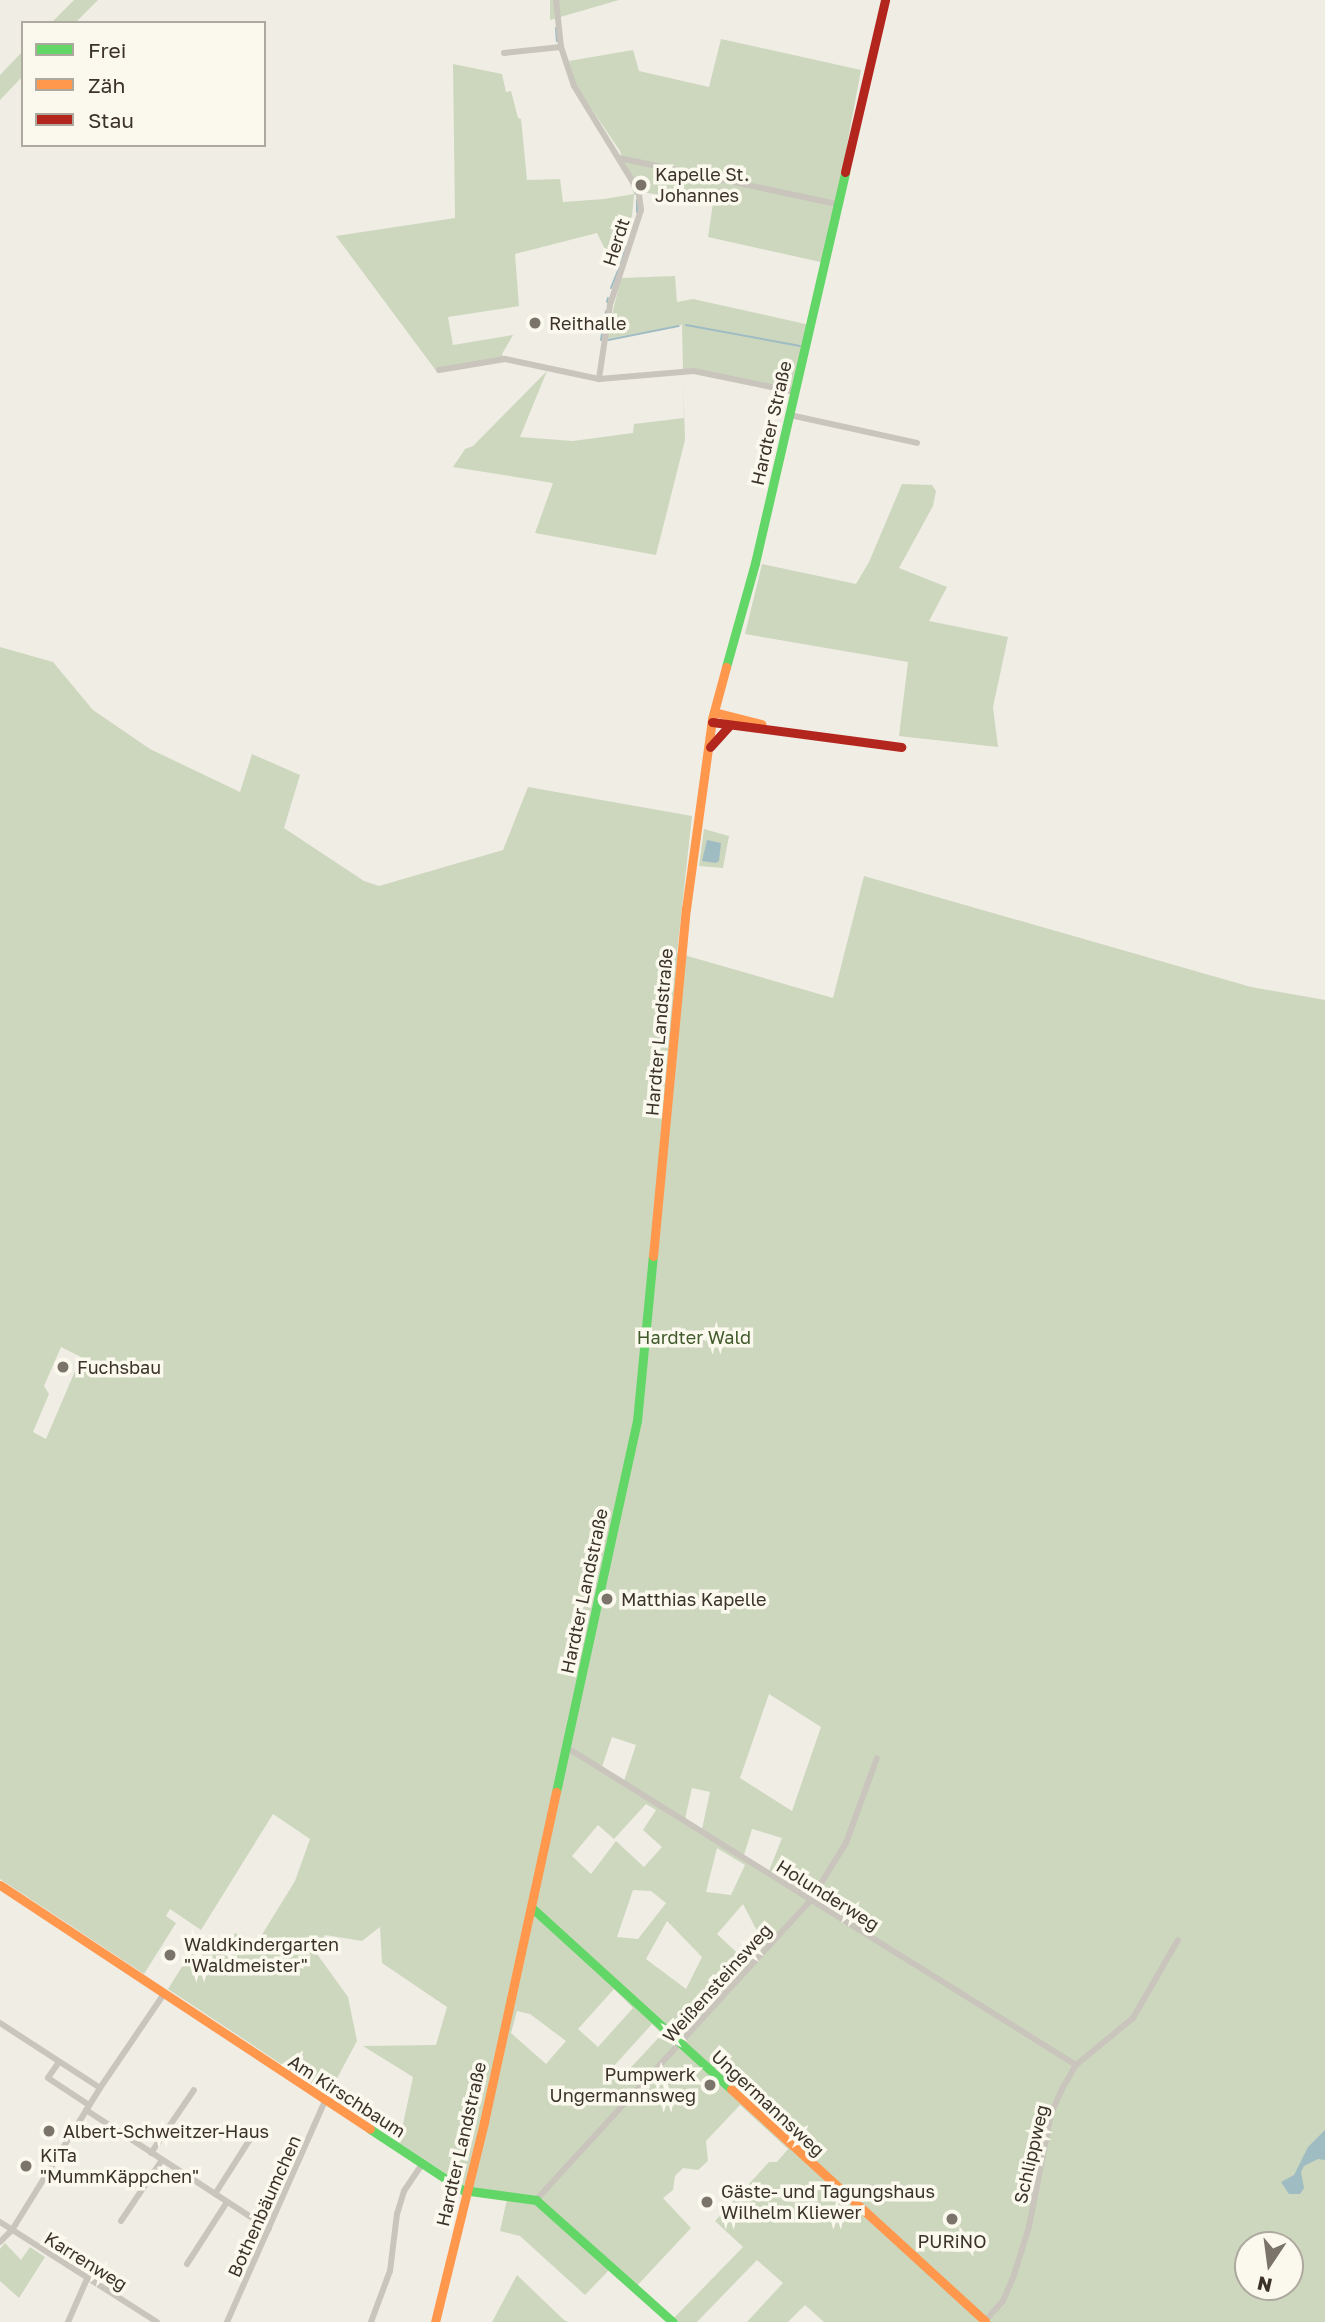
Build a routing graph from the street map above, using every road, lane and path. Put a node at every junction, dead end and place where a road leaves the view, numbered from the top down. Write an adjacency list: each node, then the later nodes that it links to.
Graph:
1 (556, 0): 3 (street, Herdt)
2 (886, 0): 6 (main road, Hardter Straße)
3 (561, 47): 4 (street); 5 (street, Herdt)
4 (504, 53)
5 (619, 158): 6 (street); 8 (street, Herdt)
6 (838, 204): 9 (main road, Hardter Straße)
7 (439, 370): 8 (street)
8 (599, 379): 9 (street)
9 (795, 392): 10 (main road, Hardter Straße)
10 (790, 415): 11 (street); 12 (main road, Hardter Straße)
11 (917, 443)
12 (714, 712): 13 (main road, Hardter Straße); 15 (main road)
13 (712, 722): 14 (main road); 17 (main road, Hardter Straße)
14 (729, 726): 15 (main road); 17 (main road)
15 (776, 729): 16 (main road)
16 (901, 747)
17 (706, 751): 18 (main road, Hardter Straße)
18 (692, 855): 19 (main road, Hardter Landstraße)
19 (566, 1747): 22 (street, Holunderweg); 23 (main road, Hardter Landstraße)
20 (877, 1758): 22 (street, Weißensteinsweg)
21 (0, 1885): 25 (main road, Am Kirschbaum)
22 (810, 1901): 27 (street, Weißensteinsweg); 29 (street, Holunderweg)
23 (531, 1907): 27 (main road, Ungermannsweg); 38 (main road, Hardter Landstraße)
24 (1178, 1940): 29 (street, Schlippweg)
25 (164, 1994): 30 (street); 32 (main road, Am Kirschbaum)
26 (0, 2023): 28 (street)
27 (681, 2044): 40 (street, Weißensteinsweg); 55 (main road, Ungermannsweg)
28 (59, 2062): 30 (street); 33 (street)
29 (1076, 2065): 55 (street, Schlippweg)
30 (100, 2088): 33 (street)
31 (194, 2090): 35 (street)
32 (325, 2101): 37 (main road, Am Kirschbaum); 44 (street, Bothenbäumchen)
33 (88, 2108): 35 (street); 45 (street)
34 (256, 2130): 39 (street)
35 (151, 2153): 36 (street)
36 (162, 2160): 39 (street); 42 (street)
37 (422, 2164): 38 (main road, Am Kirschbaum); 52 (street)
38 (467, 2192): 40 (main road, Am Kirschbaum); 53 (main road, Hardter Landstraße)
39 (215, 2194): 41 (street)
40 (536, 2200): 54 (main road)
41 (227, 2202): 44 (street); 47 (street)
42 (121, 2221)
43 (0, 2222): 45 (street, Karrenweg)
44 (269, 2229): 51 (street, Bothenbäumchen)
45 (12, 2230): 46 (street); 48 (street, Karrenweg)
46 (0, 2242)
47 (187, 2264)
48 (87, 2279): 49 (street); 50 (street, Karrenweg)
49 (68, 2322)
50 (157, 2322)
51 (227, 2322)
52 (371, 2322)
53 (435, 2322)
54 (673, 2322)
55 (984, 2322)

